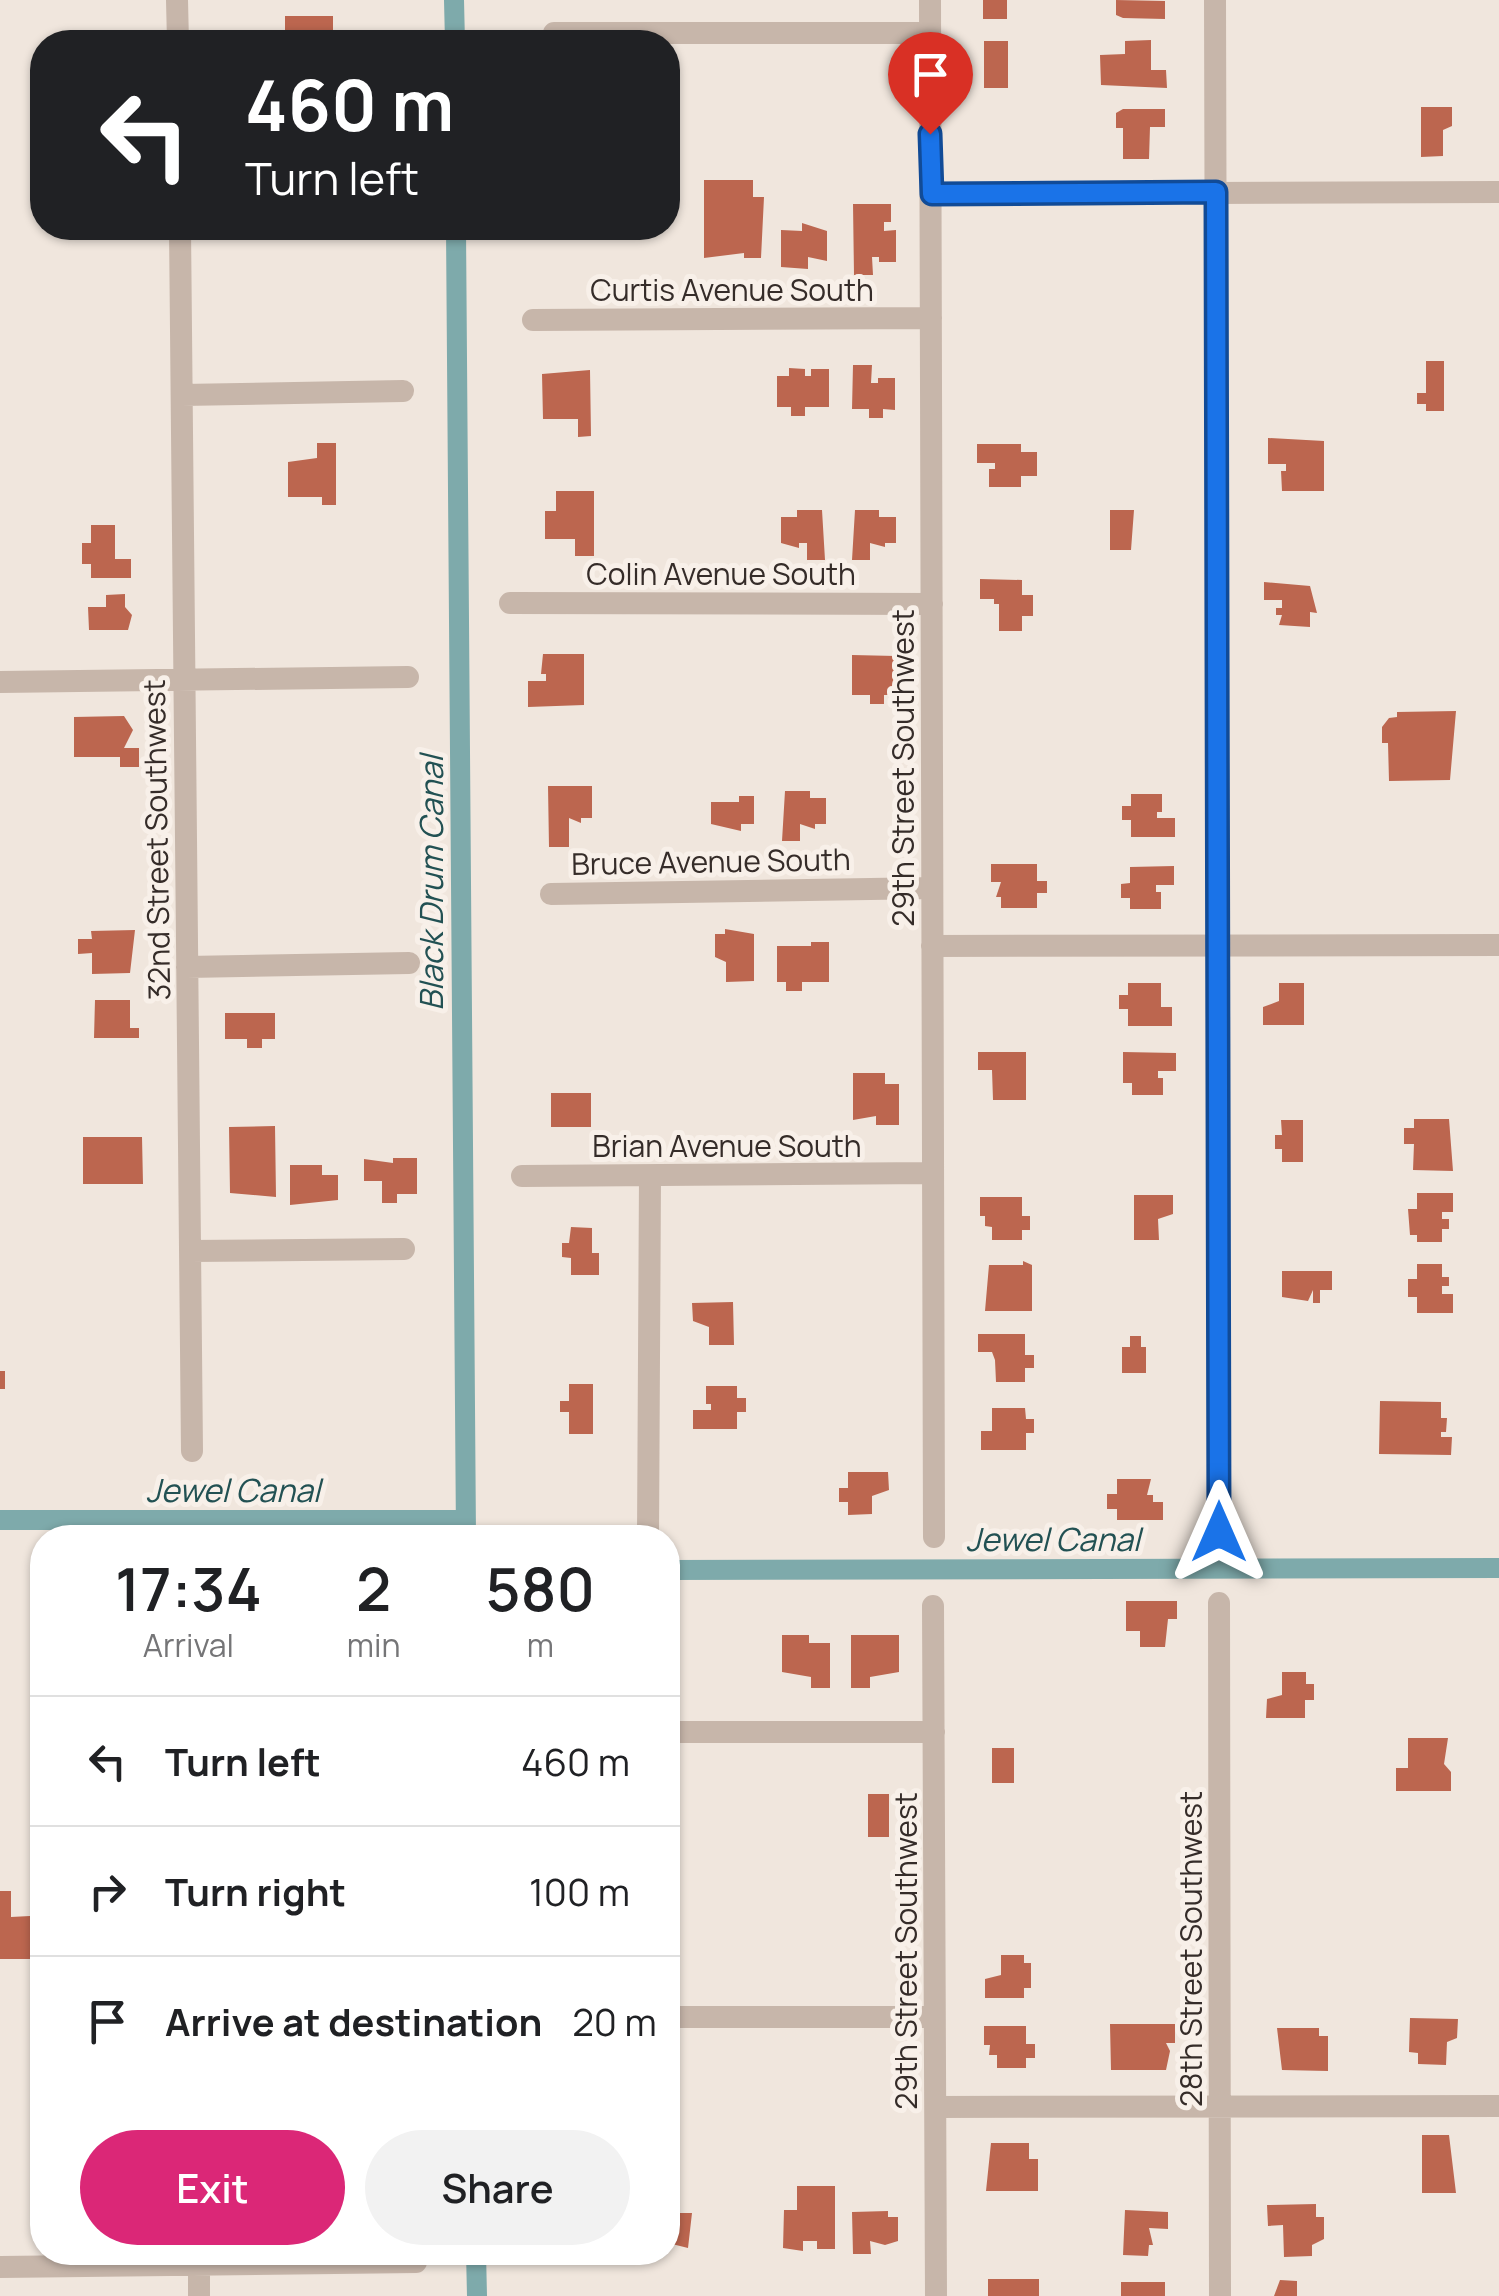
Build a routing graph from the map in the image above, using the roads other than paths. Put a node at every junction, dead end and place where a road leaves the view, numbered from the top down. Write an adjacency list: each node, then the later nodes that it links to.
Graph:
1 (177, 0): 4 (street)
2 (930, 0): 6 (street, 29th Street Southwest)
3 (1216, 0): 7 (street)
4 (178, 30)
5 (680, 33): 6 (street)
6 (930, 33): 9 (street, 29th Street Southwest)
7 (1216, 192): 8 (street); 9 (street); 24 (street)
8 (1499, 192)
9 (932, 194): 11 (street, 29th Street Southwest)
10 (180, 240): 14 (street, 32nd Street Southwest)
11 (931, 318): 12 (street, Curtis Avenue South); 16 (street, 29th Street Southwest)
12 (533, 320)
13 (403, 391): 14 (street)
14 (182, 395): 19 (street, 32nd Street Southwest)
15 (510, 603): 16 (street, Colin Avenue South)
16 (932, 604): 20 (street, 29th Street Southwest)
17 (408, 677): 19 (street)
18 (0, 682): 19 (street)
19 (184, 682): 26 (street, 32nd Street Southwest)
20 (932, 888): 21 (street, Bruce Avenue South); 23 (street, 29th Street Southwest)
21 (551, 894)
22 (1499, 944): 24 (street)
23 (932, 946): 24 (street); 27 (street, 29th Street Southwest)
24 (1219, 946): 34 (street)
25 (409, 962): 26 (street)
26 (187, 967): 31 (street, 32nd Street Southwest)
27 (932, 1172): 29 (street, Brian Avenue South); 35 (street, 29th Street Southwest)
28 (522, 1176): 29 (street, Brian Avenue South)
29 (650, 1176): 33 (street)
30 (404, 1249): 31 (street)
31 (190, 1251): 32 (street, 32nd Street Southwest)
32 (192, 1451)
33 (648, 1525)
34 (1219, 1532)
35 (934, 1537)
36 (1219, 1603): 43 (street, 28th Street Southwest)
37 (934, 1606): 39 (street, 29th Street Southwest)
38 (680, 1732): 39 (street)
39 (934, 1732): 41 (street, 29th Street Southwest)
40 (680, 2017): 41 (street)
41 (934, 2017): 44 (street, 29th Street Southwest)
42 (1499, 2106): 43 (street)
43 (1220, 2107): 44 (street); 50 (street, 28th Street Southwest)
44 (937, 2108): 49 (street, 29th Street Southwest)
45 (50, 2265): 47 (street)
46 (199, 2265): 48 (street)
47 (0, 2267)
48 (199, 2296)
49 (936, 2296)
50 (1220, 2296)

